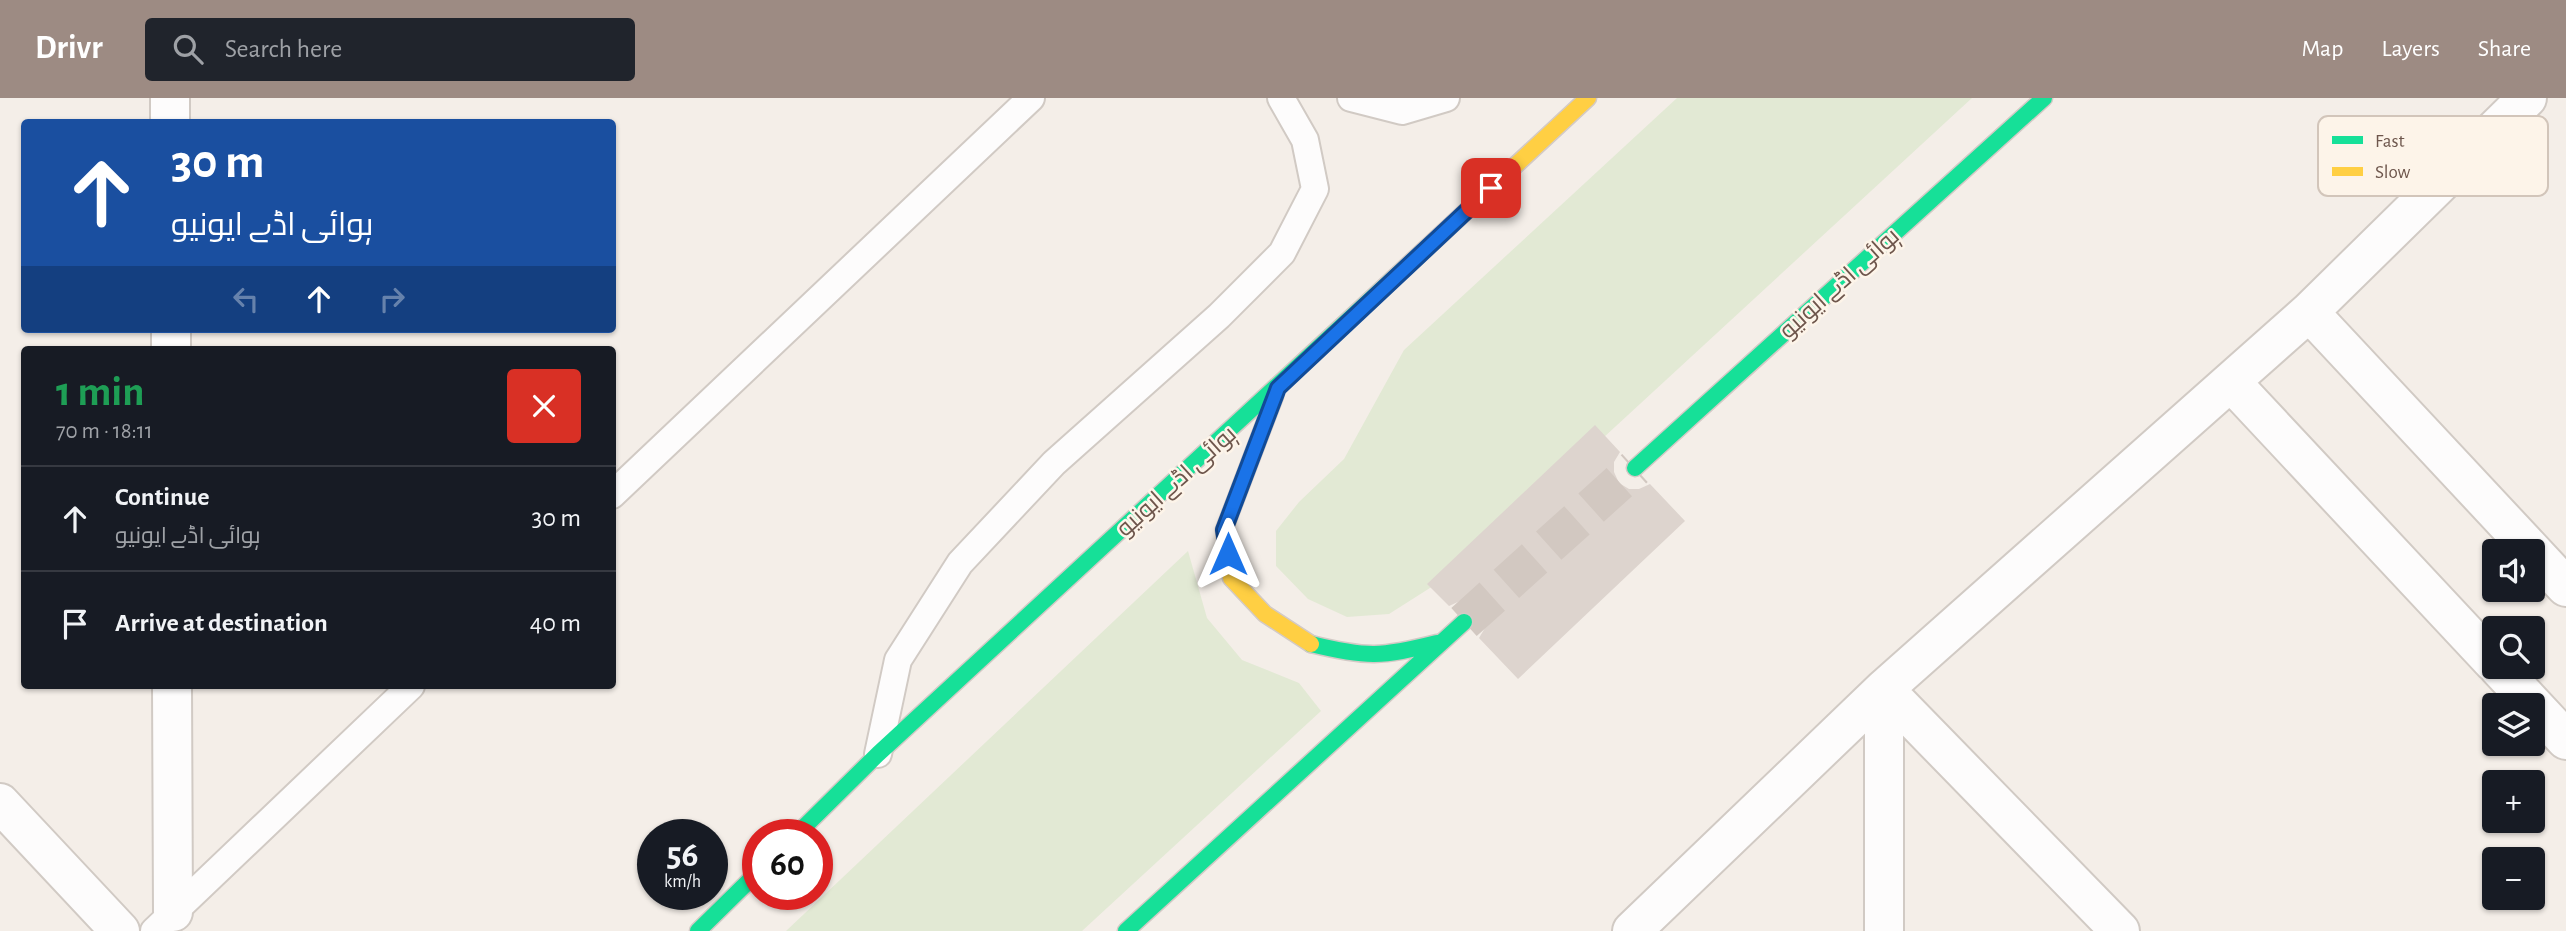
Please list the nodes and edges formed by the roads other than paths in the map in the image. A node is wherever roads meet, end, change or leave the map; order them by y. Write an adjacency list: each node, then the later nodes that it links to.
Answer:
1 (170, 98): 10 (street)
2 (1031, 98): 16 (lane)
3 (1281, 98): 26 (lane)
4 (1351, 98): 5 (lane)
5 (1446, 98)
6 (1588, 98): 14 (main road, ہوائی اڈے ایونیو)
7 (2044, 98): 15 (main road, ہوائی اڈے ایونیو)
8 (2527, 98): 9 (street)
9 (2509, 116)
10 (170, 119)
11 (2427, 196): 12 (street)
12 (2309, 312): 13 (street); 17 (street)
13 (2232, 383): 20 (street); 24 (street)
14 (1278, 388): 19 (main road); 26 (main road, ہوائی اڈے ایونیو)
15 (1635, 468)
16 (616, 491)
17 (2566, 587)
18 (1464, 622): 19 (main road)
19 (1443, 642): 33 (main road)
20 (2482, 650)
21 (2509, 679): 25 (street)
22 (172, 689): 30 (street)
23 (408, 689): 30 (lane)
24 (1884, 689): 34 (street); 35 (street); 36 (street)
25 (2566, 740)
26 (878, 754): 28 (main road, ہوائی اڈے ایونیو)
27 (0, 803): 31 (street)
28 (812, 819)
29 (742, 888): 32 (main road)
30 (163, 922)
31 (120, 931)
32 (698, 931)
33 (1126, 931)
34 (1633, 931)
35 (1884, 931)
36 (2120, 931)

